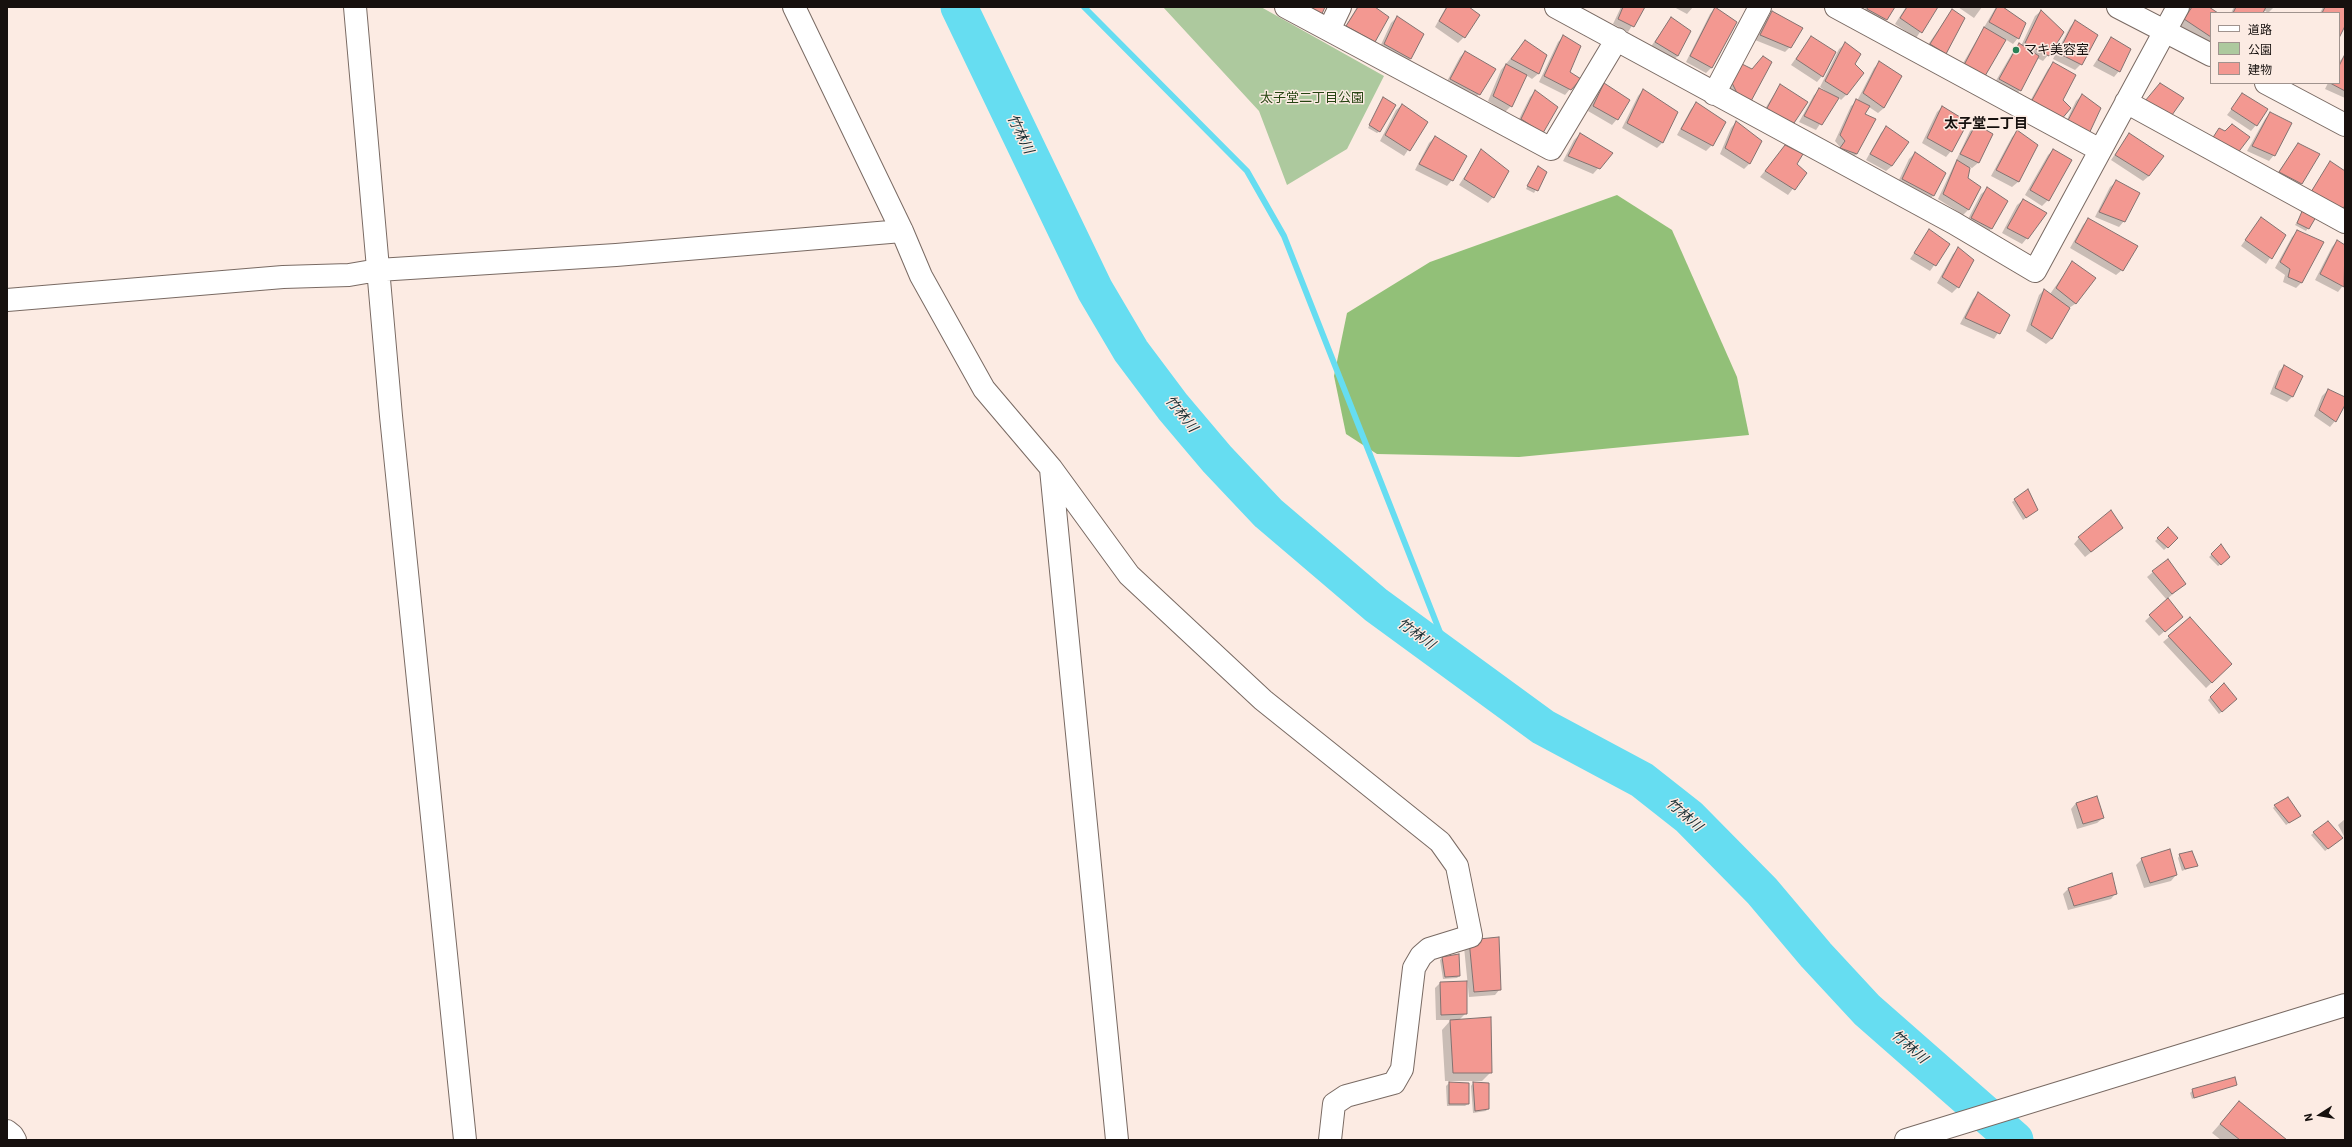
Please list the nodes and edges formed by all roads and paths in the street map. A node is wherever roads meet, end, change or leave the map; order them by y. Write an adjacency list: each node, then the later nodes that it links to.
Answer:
1 (355, 7): 21 (street)
2 (794, 7): 20 (street)
3 (1286, 7): 10 (street)
4 (1340, 7): 10 (street)
5 (1556, 7): 12 (street)
6 (1760, 7): 15 (street)
7 (1836, 7): 18 (street)
8 (2118, 7): 11 (street)
9 (2178, 7): 11 (street)
10 (1329, 30): 12 (street)
11 (2164, 32): 13 (street); 16 (street)
12 (1617, 39): 15 (street)
13 (2210, 55)
14 (2268, 84): 17 (street)
15 (1714, 94): 18 (street)
16 (2126, 102): 18 (street); 19 (street)
17 (2345, 125)
18 (2100, 150)
19 (2345, 222)
20 (902, 231): 21 (street); 23 (street)
21 (378, 270): 22 (street); 27 (street)
22 (7, 300)
23 (1051, 468): 28 (street); 29 (street)
24 (2345, 1004): 30 (street)
25 (7, 1131): 26 (street)
26 (15, 1140)
27 (465, 1140)
28 (1117, 1140)
29 (1330, 1140)
30 (1906, 1140)

